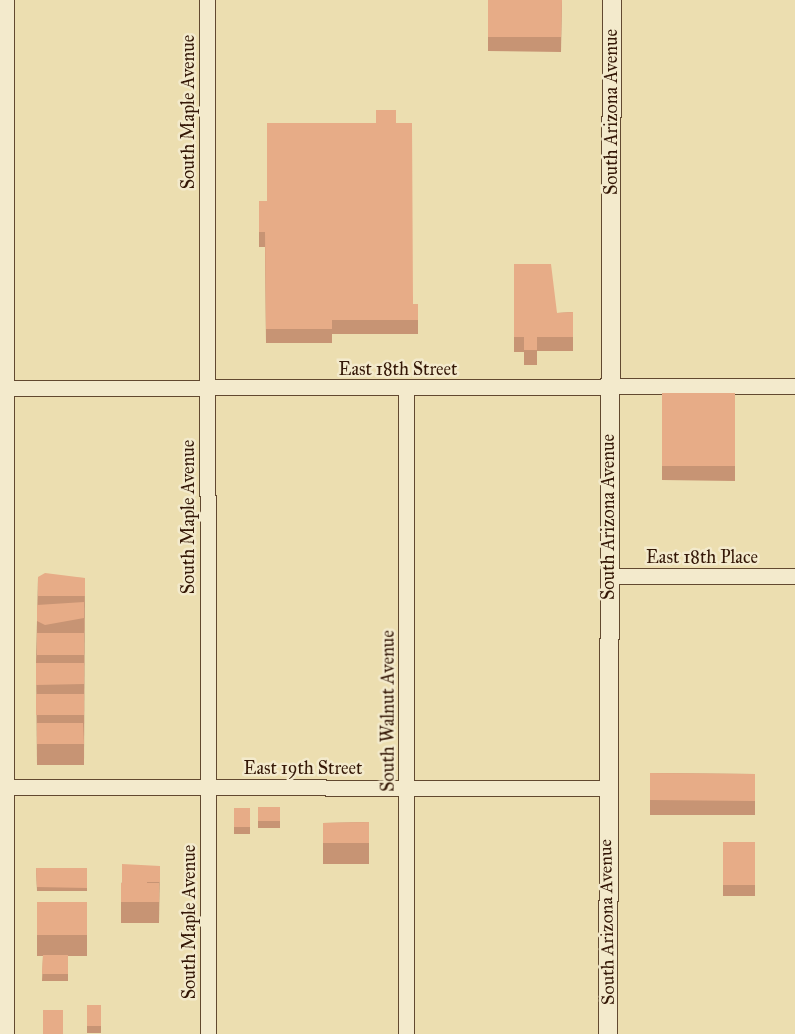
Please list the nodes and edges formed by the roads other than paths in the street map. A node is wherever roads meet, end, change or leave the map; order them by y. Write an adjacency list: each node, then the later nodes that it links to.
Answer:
1 (6, 0): 4 (street)
2 (207, 0): 7 (street, South Maple Avenue)
3 (612, 0): 9 (street, South Arizona Avenue)
4 (3, 189): 6 (street)
5 (795, 386): 9 (street, East 18th Street)
6 (3, 388): 7 (street, East 18th Street); 12 (street)
7 (207, 388): 8 (street, East 18th Street); 13 (street, South Maple Avenue)
8 (406, 388): 9 (street, East 18th Street); 14 (street, South Walnut Avenue)
9 (608, 388): 10 (street, South Arizona Avenue)
10 (609, 576): 11 (street, East 18th Place); 15 (street, South Arizona Avenue)
11 (795, 576)
12 (3, 787): 13 (street, East 19th Street); 16 (street)
13 (207, 787): 14 (street, East 19th Street); 17 (street, South Maple Avenue)
14 (407, 788): 15 (street, East 19th Street); 18 (street, South Walnut Avenue)
15 (606, 788): 19 (street, South Arizona Avenue)
16 (6, 1034)
17 (208, 1034)
18 (406, 1034)
19 (608, 1034)

